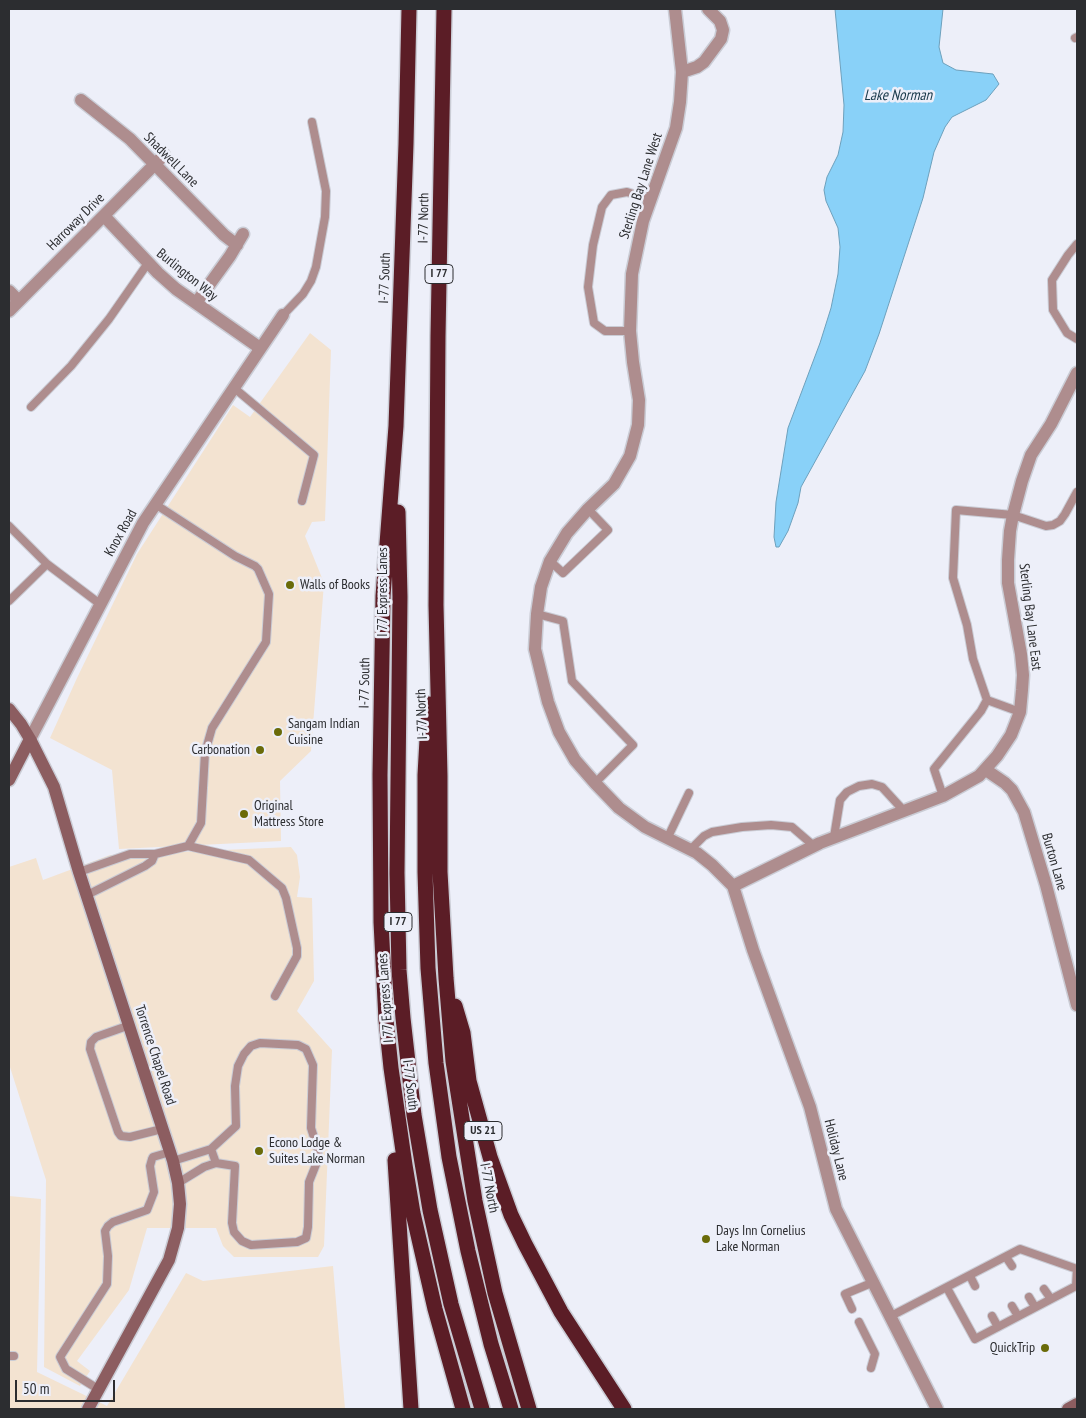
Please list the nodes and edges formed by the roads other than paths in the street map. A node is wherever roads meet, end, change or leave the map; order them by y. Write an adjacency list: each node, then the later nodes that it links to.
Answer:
1 (409, 9): 24 (highway, I-77 South / I 77)
2 (444, 9): 35 (highway, I-77 North / I 77)
3 (675, 9): 5 (street, Sterling Bay Lane West)
4 (708, 9): 5 (street)
5 (682, 72): 9 (street, Sterling Bay Lane West)
6 (81, 100): 8 (street, Shadwell Lane)
7 (312, 122): 17 (lane)
8 (160, 160): 10 (street, Harroway Drive); 15 (street, Shadwell Lane)
9 (651, 200): 18 (street, Sterling Bay Lane West); 18 (lane)
10 (104, 216): 12 (street, Burlington Way); 14 (street, Harroway Drive)
11 (1077, 244): 19 (lane)
12 (148, 264): 15 (street, Burlington Way); 23 (lane)
13 (9, 290): 14 (street)
14 (19, 301): 16 (street, Harroway Drive)
15 (196, 303): 20 (street, Burlington Way)
16 (9, 311)
17 (283, 315): 20 (street, Knox Road)
18 (630, 332): 28 (street, Sterling Bay Lane West)
19 (1077, 339)
20 (260, 348): 22 (street, Knox Road)
21 (1077, 373): 29 (street, Sterling Bay Lane East)
22 (233, 387): 26 (lane); 27 (street, Knox Road)
23 (31, 407)
24 (396, 426): 60 (highway, I-77 South / I 77); 94 (highway, I 77 Express Lanes / I 77)
25 (1077, 492): 29 (lane)
26 (302, 501)
27 (155, 504): 34 (street, Knox Road); 49 (lane)
28 (588, 509): 31 (street, Sterling Bay Lane West); 31 (lane)
29 (1013, 515): 37 (lane); 39 (street, Sterling Bay Lane East)
30 (9, 526): 32 (lane)
31 (550, 561): 36 (street, Sterling Bay Lane West)
32 (47, 564): 33 (lane); 34 (lane)
33 (9, 601)
34 (100, 604): 40 (street, Knox Road)
35 (436, 605): 56 (highway, I-77 North / I 77); 95 (highway, I 77)
36 (537, 614): 43 (street, Sterling Bay Lane West); 43 (lane)
37 (987, 700): 39 (lane); 45 (lane)
38 (9, 709): 40 (street, Torrence Chapel Road)
39 (1020, 712): 41 (street, Sterling Bay Lane East)
40 (30, 739): 42 (street, Knox Road); 53 (street, Torrence Chapel Road)
41 (986, 770): 45 (street, Sterling Bay Lane East); 58 (street, Burton Lane)
42 (9, 780)
43 (595, 783): 48 (street, Sterling Bay Lane West)
44 (689, 793): 48 (lane)
45 (943, 796): 46 (street, Sterling Bay Lane East)
46 (904, 811): 47 (street, Sterling Bay Lane East); 47 (lane)
47 (834, 837): 50 (street, Sterling Bay Lane East)
48 (668, 839): 51 (street, Sterling Bay Lane West)
49 (188, 846): 52 (lane); 57 (lane)
50 (814, 846): 51 (lane); 54 (street, Sterling Bay Lane East)
51 (690, 850): 54 (street, Sterling Bay Lane West)
52 (155, 854): 53 (lane); 55 (lane)
53 (79, 872): 55 (street, Torrence Chapel Road)
54 (733, 886): 74 (street, Holiday Lane)
55 (87, 895): 59 (street, Torrence Chapel Road)
56 (446, 978): 96 (highway, I-77 North / I 77); 97 (highway, US 21)
57 (275, 996)
58 (1077, 1005)
59 (130, 1025): 61 (street, Torrence Chapel Road); 61 (lane)
60 (391, 1068): 92 (highway); 93 (highway, I-77 South / I 77)
61 (162, 1129): 63 (street, Torrence Chapel Road)
62 (211, 1149): 63 (lane); 64 (lane); 64 (lane)
63 (171, 1157): 65 (street, Torrence Chapel Road); 89 (lane)
64 (216, 1163): 65 (lane)
65 (178, 1183): 89 (street, Torrence Chapel Road)
66 (1020, 1249): 67 (lane); 68 (lane); 71 (lane)
67 (1006, 1257): 69 (lane); 70 (lane)
68 (1026, 1259)
69 (990, 1266): 72 (lane); 73 (lane)
70 (1012, 1266)
71 (1077, 1269): 79 (lane)
72 (995, 1275)
73 (970, 1276): 75 (lane); 76 (lane)
74 (874, 1282): 82 (lane); 83 (street, Holiday Lane)
75 (975, 1286)
76 (947, 1288): 83 (lane); 87 (lane)
77 (1044, 1289): 79 (lane)
78 (1029, 1297): 81 (lane)
79 (1051, 1299): 81 (lane)
80 (1012, 1306): 85 (lane)
81 (1035, 1307): 85 (lane)
82 (852, 1308)
83 (891, 1316): 98 (street, Holiday Lane)
84 (992, 1316): 87 (lane)
85 (1018, 1316): 87 (lane)
86 (859, 1322): 88 (lane)
87 (998, 1327)
88 (871, 1368)
89 (98, 1389): 91 (street, Torrence Chapel Road)
90 (1077, 1404): 99 (street)
91 (88, 1409)
92 (411, 1409)
93 (464, 1409)
94 (482, 1409)
95 (511, 1409)
96 (529, 1409)
97 (624, 1409)
98 (937, 1409)
99 (1068, 1409)

